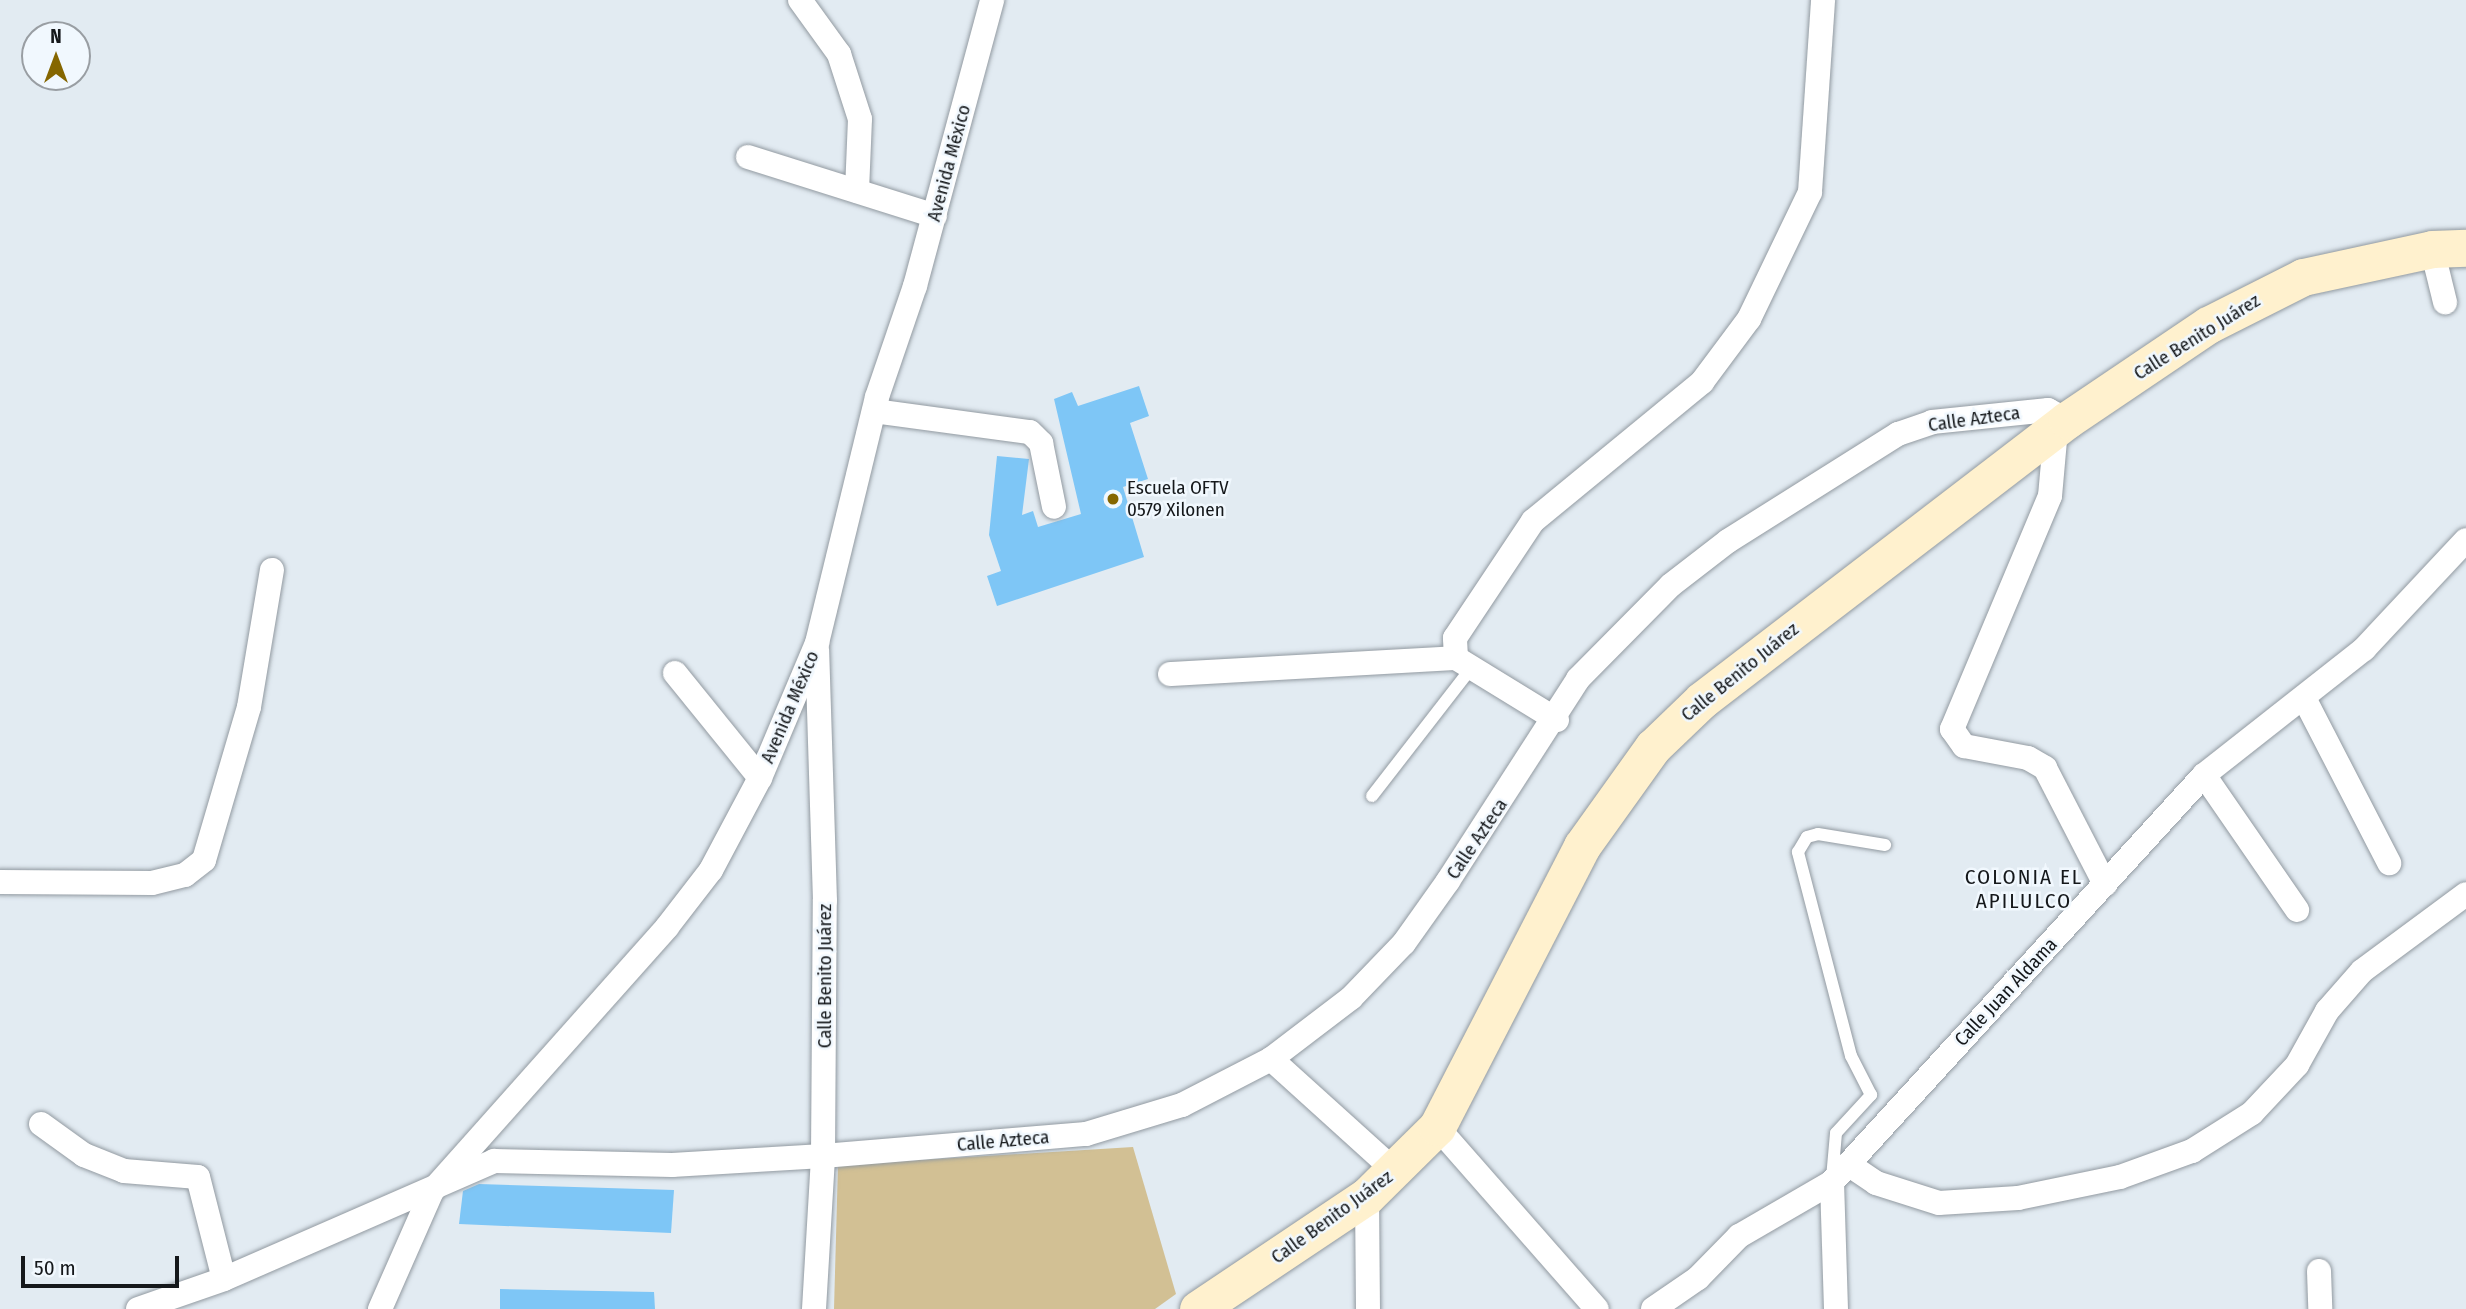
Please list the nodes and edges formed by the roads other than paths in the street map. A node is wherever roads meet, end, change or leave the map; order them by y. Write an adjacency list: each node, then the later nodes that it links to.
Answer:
1 (800, 0): 5 (street)
2 (992, 0): 6 (street, Avenida México)
3 (1823, 0): 15 (street)
4 (748, 158): 5 (street)
5 (857, 191): 6 (street)
6 (935, 216): 9 (street, Avenida México)
7 (2449, 248): 8 (street); 10 (main road, Calle Benito Juárez)
8 (2445, 302)
9 (874, 411): 11 (street); 14 (street, Avenida México)
10 (2061, 425): 19 (street, Calle Azteca); 26 (street); 31 (main road, Calle Benito Juárez)
11 (1054, 507)
12 (2466, 540): 18 (street, Calle Juan Aldama)
13 (272, 570): 25 (street)
14 (817, 643): 21 (street, Avenida México); 32 (street, Calle Benito Juárez)
15 (1464, 663): 17 (street); 19 (street); 22 (lane)
16 (676, 673): 21 (street)
17 (1170, 674)
18 (2304, 698): 20 (street, Calle Juan Aldama); 24 (street)
19 (1558, 720): 29 (street, Calle Azteca)
20 (2204, 775): 26 (street, Calle Juan Aldama); 28 (street)
21 (760, 778): 35 (street, Avenida México)
22 (1372, 796)
23 (1885, 845): 34 (lane)
24 (2389, 863)
25 (0, 882)
26 (2105, 884): 34 (street, Calle Juan Aldama)
27 (2466, 894): 34 (street)
28 (2297, 910)
29 (1271, 1059): 32 (street, Calle Azteca); 33 (street)
30 (41, 1124): 38 (street)
31 (1437, 1127): 33 (main road, Calle Benito Juárez); 45 (street)
32 (823, 1156): 35 (street, Calle Azteca); 42 (street, Calle Benito Juárez)
33 (1395, 1171): 36 (main road, Calle Benito Juárez)
34 (1840, 1173): 39 (street, Calle Juan Aldama); 47 (street)
35 (432, 1191): 38 (street, Calle Azteca); 41 (street, Avenida México)
36 (1367, 1196): 43 (main road, Calle Benito Juárez); 44 (street)
37 (2319, 1271): 48 (street)
38 (224, 1279): 40 (street, Calle Azteca)
39 (1682, 1300): 46 (street, Calle Juan Aldama)
40 (138, 1309)
41 (380, 1309)
42 (814, 1309)
43 (1198, 1309)
44 (1368, 1309)
45 (1597, 1309)
46 (1653, 1309)
47 (1836, 1309)
48 (2320, 1309)

